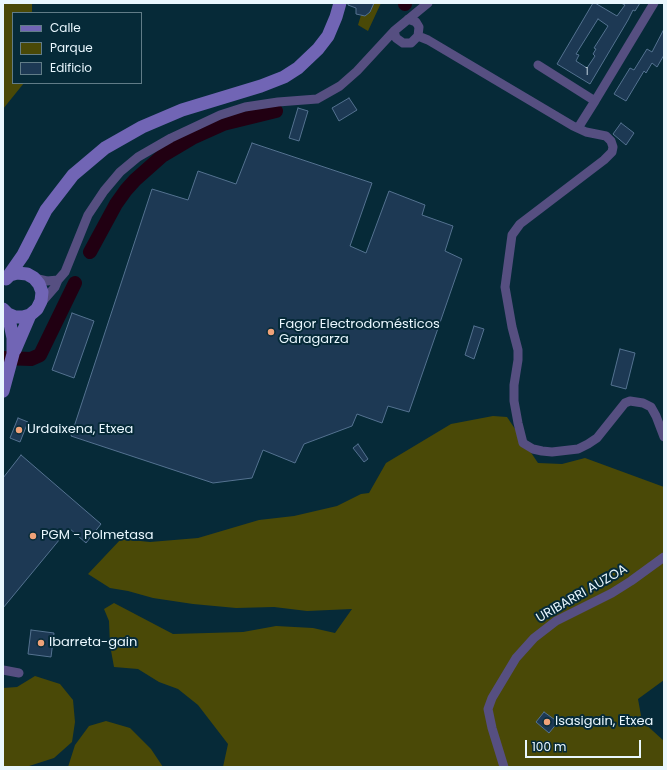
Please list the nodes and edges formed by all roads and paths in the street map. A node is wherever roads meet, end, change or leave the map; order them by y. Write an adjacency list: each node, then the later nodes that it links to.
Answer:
1 (340, 3): 10 (main road)
2 (428, 3): 4 (street)
3 (654, 3): 8 (street)
4 (408, 19): 5 (street); 6 (street)
5 (394, 31): 6 (street); 13 (street)
6 (418, 36): 9 (street)
7 (538, 65): 8 (street)
8 (595, 101): 9 (street)
9 (578, 128): 19 (street)
10 (28, 246): 11 (main road); 12 (main road)
11 (30, 276): 12 (main road); 13 (street); 14 (main road)
12 (5, 279)
13 (58, 280): 14 (street)
14 (40, 304): 16 (main road)
15 (6, 311): 16 (main road); 17 (main road)
16 (30, 315): 17 (main road)
17 (13, 354): 18 (main road)
18 (3, 391)
19 (664, 437)
20 (664, 557): 23 (street, URIBARRI AUZOA)
21 (3, 670): 22 (street)
22 (19, 672)
23 (504, 767)

